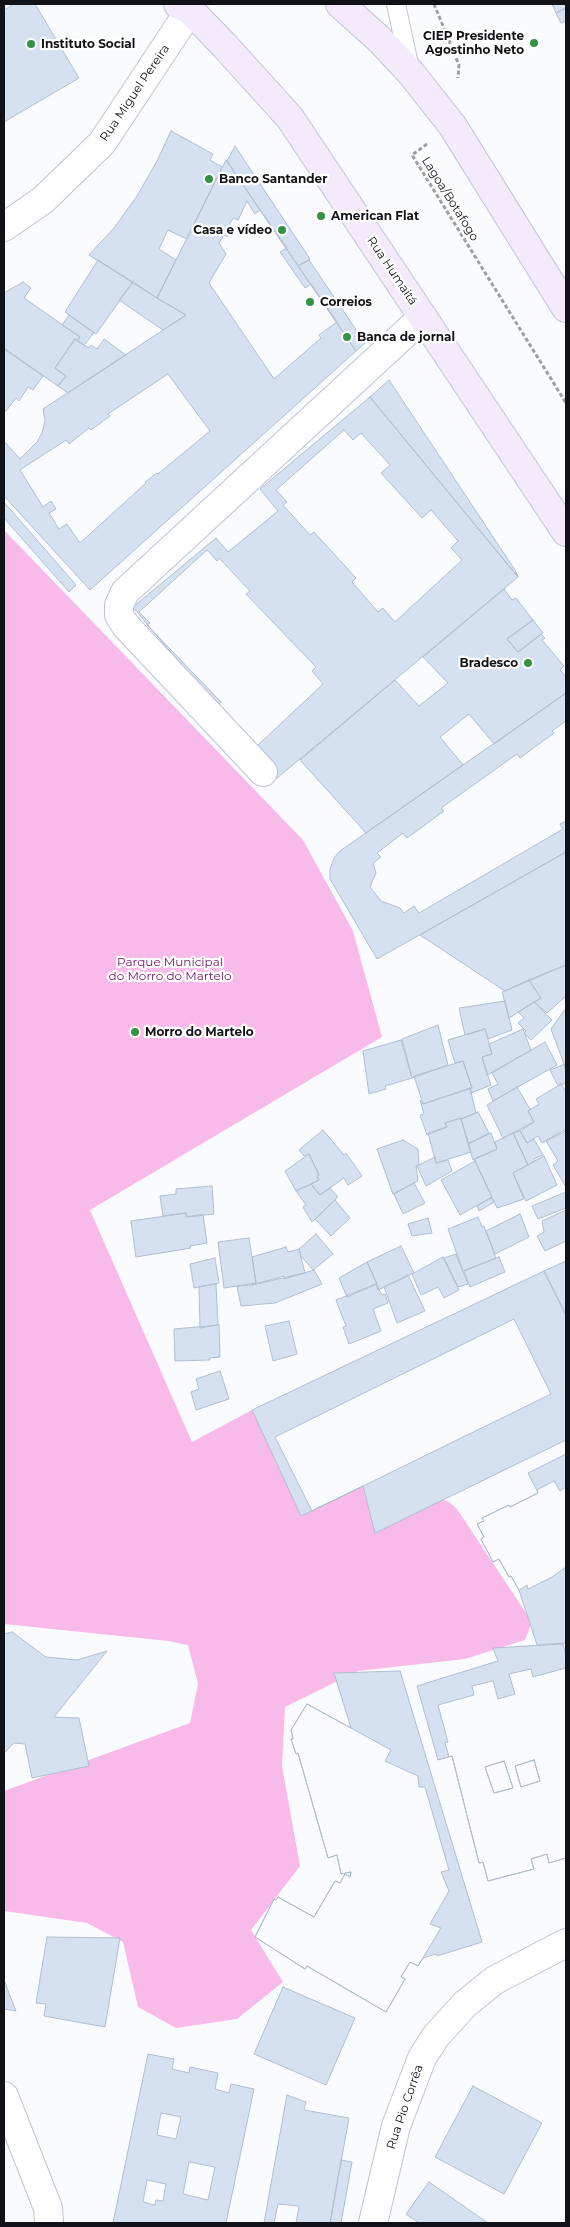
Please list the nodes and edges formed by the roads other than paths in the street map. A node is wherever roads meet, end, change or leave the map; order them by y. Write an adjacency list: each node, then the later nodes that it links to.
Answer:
1 (340, 4): 4 (main road)
2 (396, 4): 4 (lane)
3 (185, 6): 5 (street, Rua Miguel Pereira); 7 (main road, Rua Humaitá)
4 (410, 72): 6 (main road)
5 (4, 228)
6 (566, 308)
7 (423, 317): 8 (main road, Rua Humaitá); 9 (street)
8 (566, 532)
9 (263, 772)
10 (566, 1943): 13 (street, Rua Pio Corrêa)
11 (4, 2096): 12 (street)
12 (49, 2223)
13 (373, 2223)

